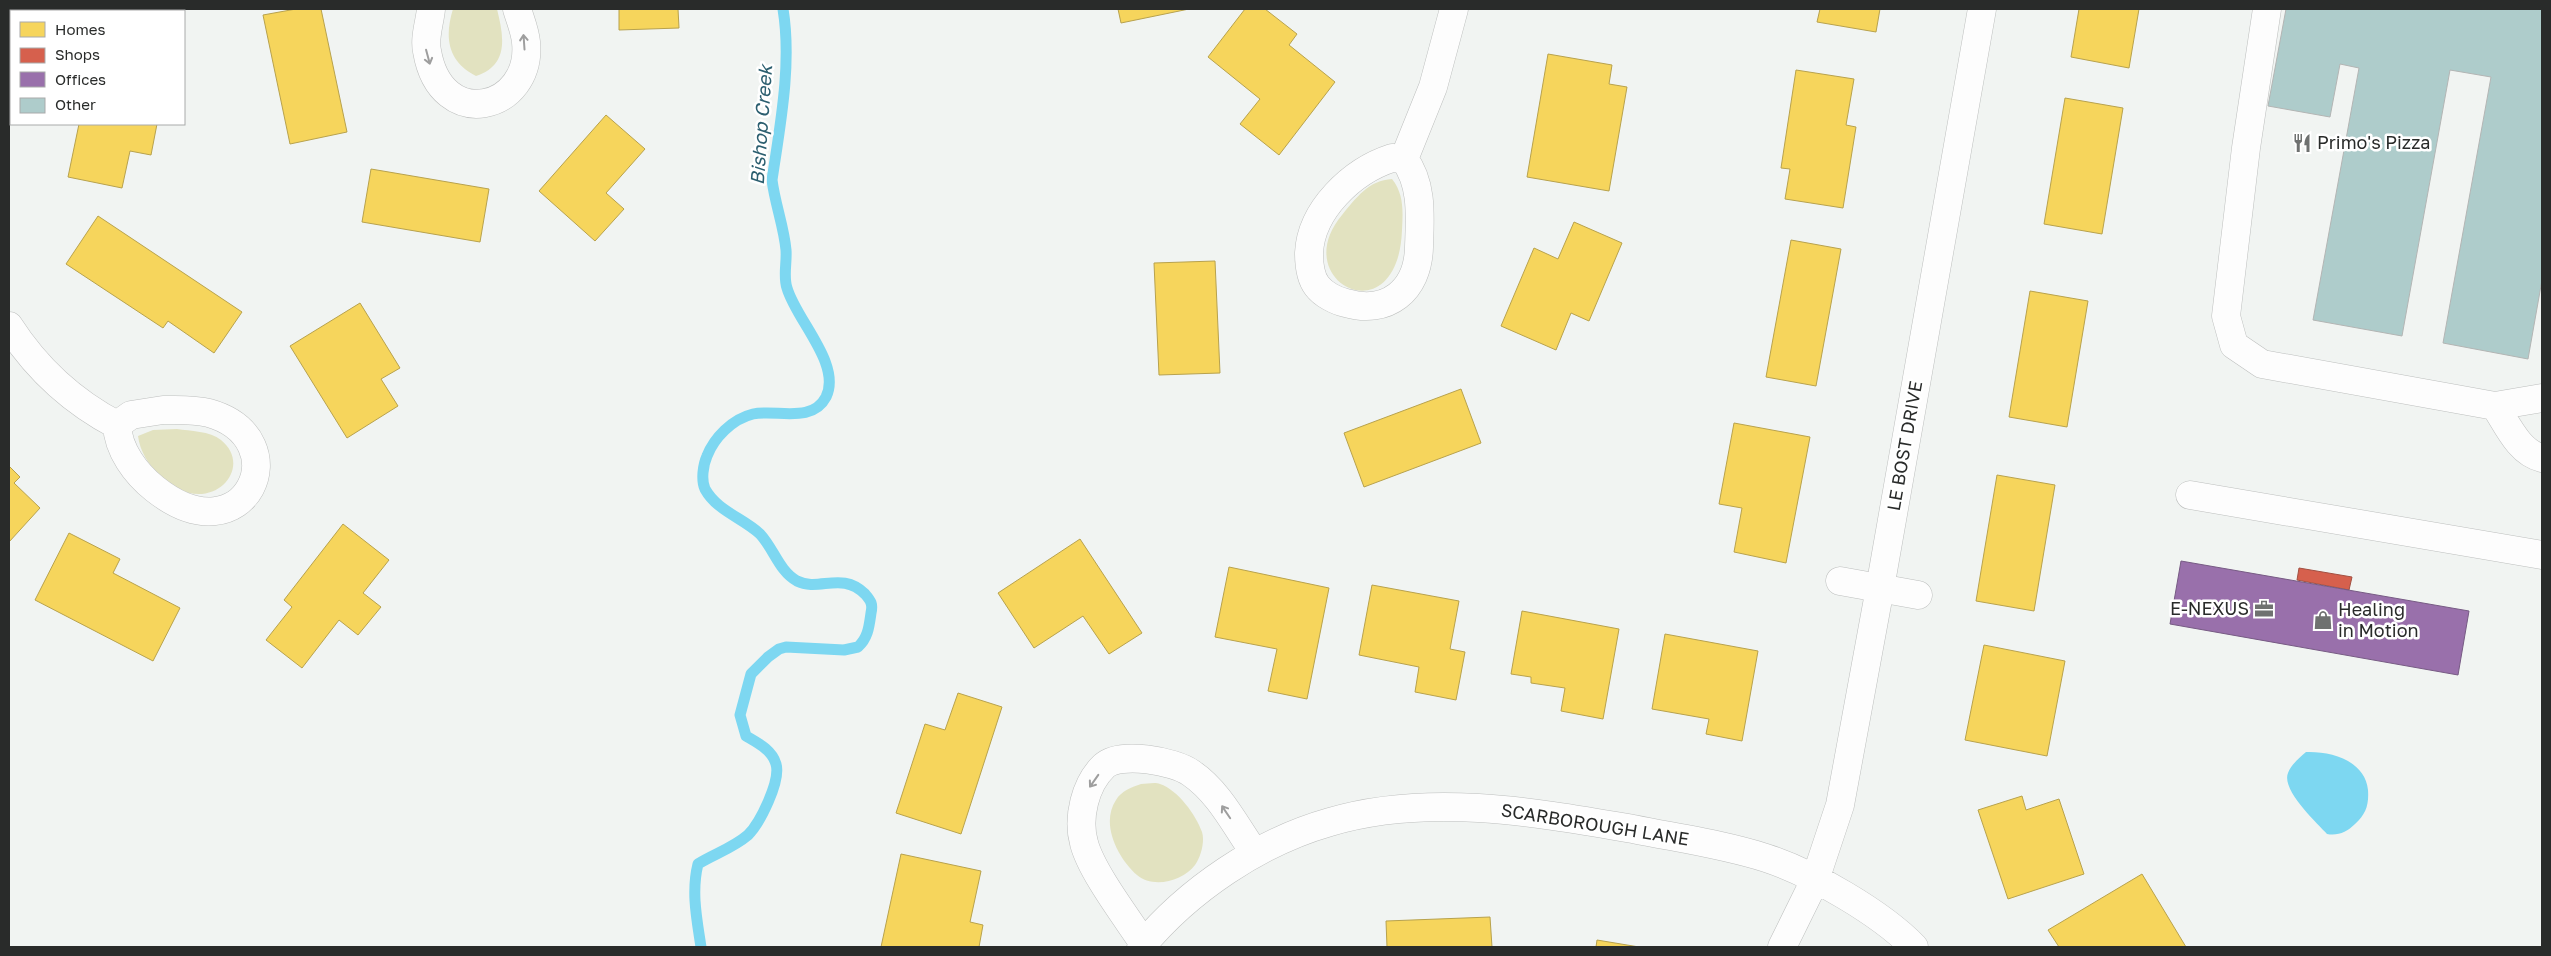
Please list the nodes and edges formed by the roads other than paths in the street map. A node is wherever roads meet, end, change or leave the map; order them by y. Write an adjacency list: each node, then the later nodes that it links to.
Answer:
1 (431, 9): 2 (street, one-way to 2)
2 (517, 9)
3 (1454, 9): 6 (street)
4 (1982, 9): 15 (street, LE BOST DRIVE)
5 (2267, 9): 9 (street)
6 (1404, 159): 6 (street)
7 (9, 326): 10 (street)
8 (2542, 398): 9 (street)
9 (2495, 406): 11 (street)
10 (117, 425): 10 (street)
11 (2542, 458)
12 (2190, 495): 13 (street)
13 (2542, 555)
14 (1840, 581): 15 (street)
15 (1880, 588): 16 (street); 18 (street, LE BOST DRIVE)
16 (1918, 595)
17 (1254, 852): 18 (street, SCARBOROUGH LANE); 19 (street, SCARBOROUGH LANE); 19 (street, one-way to 19)
18 (1814, 880): 20 (street, LE BOST DRIVE); 21 (street, SCARBOROUGH LANE)
19 (1142, 946)
20 (1782, 947)
21 (1914, 947)

